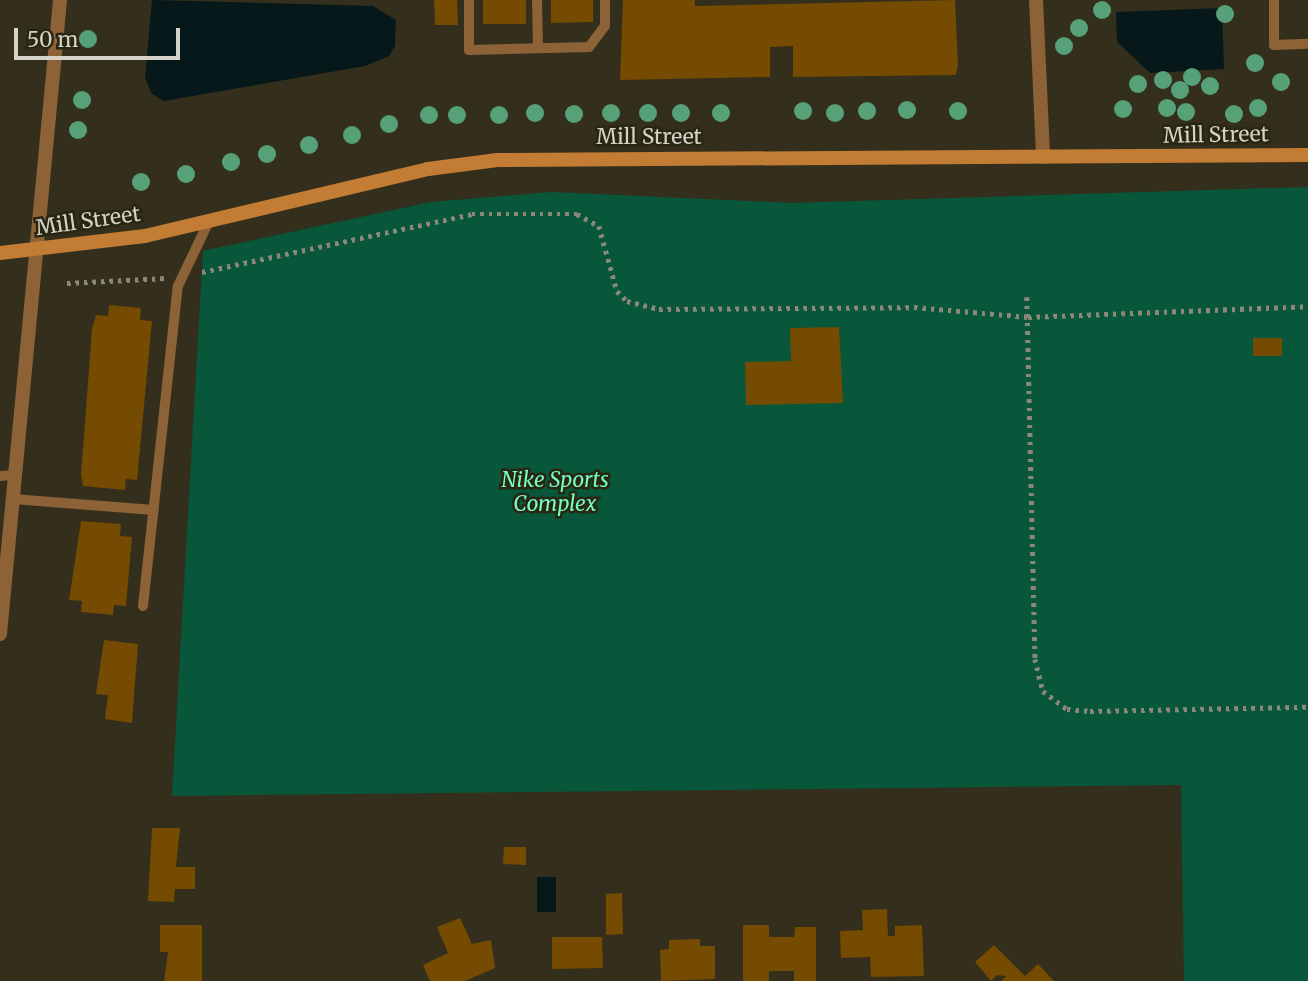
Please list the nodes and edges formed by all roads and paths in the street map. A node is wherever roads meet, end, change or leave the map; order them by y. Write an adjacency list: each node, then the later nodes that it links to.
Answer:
1 (60, 0): 12 (street)
2 (469, 0): 8 (lane)
3 (537, 0): 8 (lane)
4 (605, 0): 8 (lane)
5 (1274, 0): 7 (lane)
6 (1033, 1): 10 (street)
7 (1308, 44)
8 (538, 48)
9 (1308, 155): 10 (main road, Mill Street)
10 (1043, 157): 11 (main road, Mill Street)
11 (209, 220): 12 (main road, Mill Street); 23 (lane)
12 (37, 250): 13 (main road, Mill Street); 20 (street)
13 (0, 253)
14 (193, 274): 19 (path)
15 (171, 278): 16 (path)
16 (67, 283)
17 (1027, 297): 19 (path)
18 (1308, 306): 19 (path)
19 (1028, 317): 27 (path)
20 (16, 475): 21 (lane); 22 (street)
21 (0, 476)
22 (13, 499): 23 (lane); 24 (street)
23 (154, 510): 25 (lane)
24 (4, 556): 26 (street)
25 (143, 606)
26 (0, 634)
27 (1308, 707)

